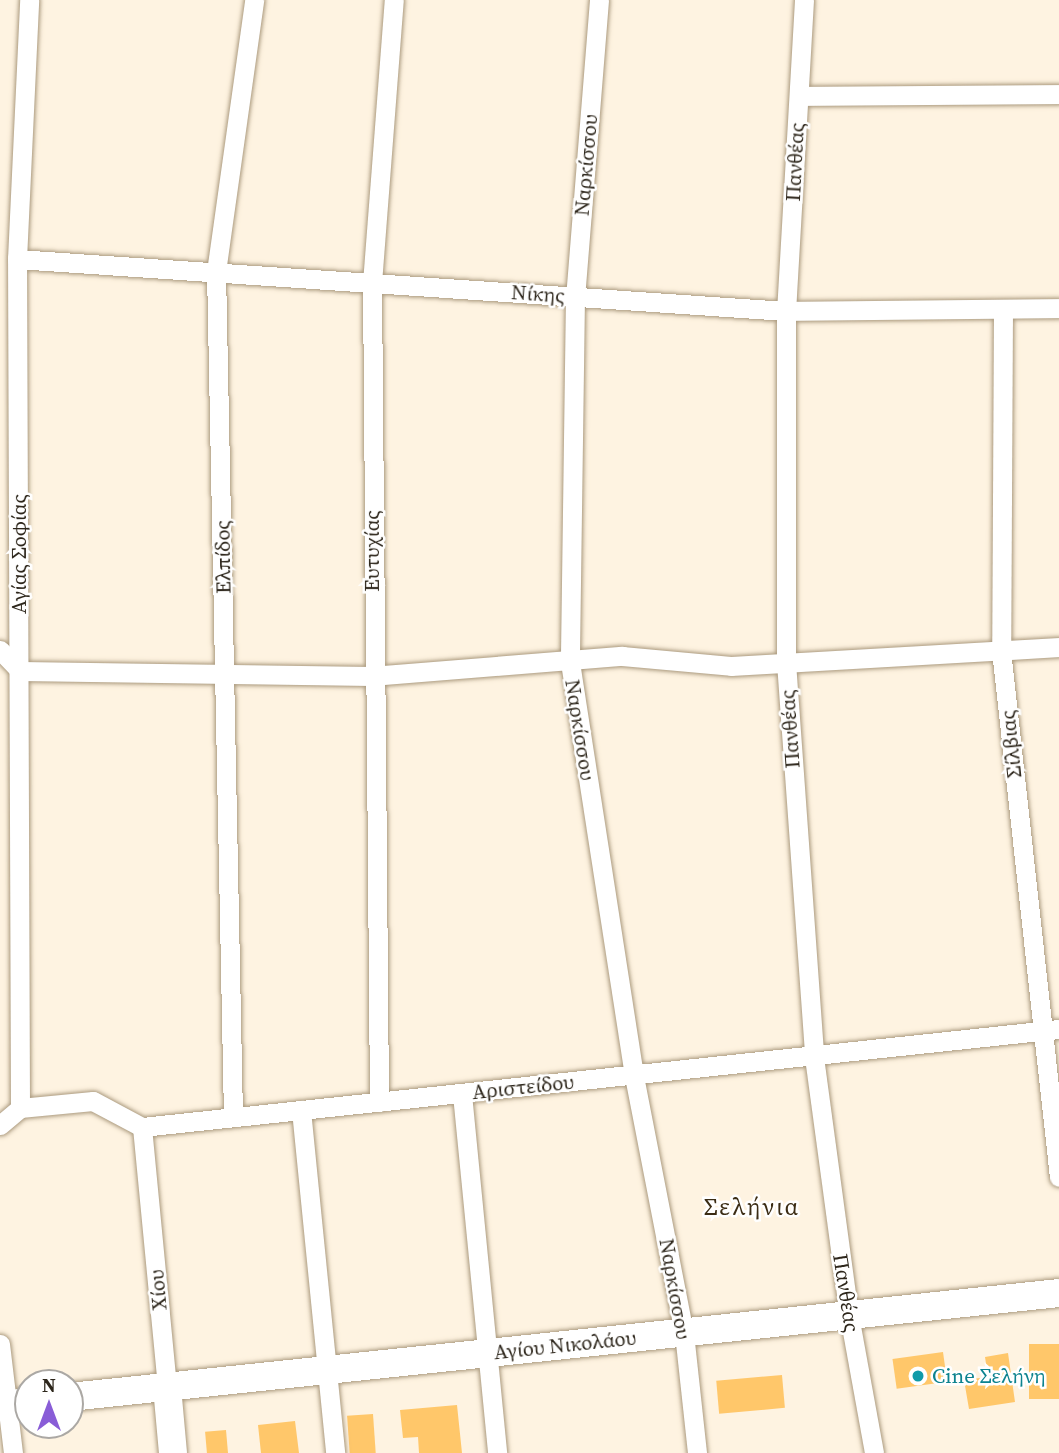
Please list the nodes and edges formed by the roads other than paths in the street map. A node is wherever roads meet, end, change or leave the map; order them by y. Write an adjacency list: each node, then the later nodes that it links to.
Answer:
1 (29, 0): 8 (street, Αγίας Σοφίας)
2 (254, 0): 9 (street, Ελπίδος)
3 (394, 0): 10 (street, Ευτυχίας)
4 (599, 0): 11 (street, Ναρκίσσου)
5 (804, 0): 7 (street, Πανθέας)
6 (1059, 94): 7 (street)
7 (799, 96): 14 (street, Πανθέας)
8 (17, 259): 9 (street, Νίκης); 20 (street, Αγίας Σοφίας)
9 (216, 272): 10 (street, Νίκης); 21 (street, Ελπίδος)
10 (372, 283): 11 (street, Νίκης); 22 (street, Ευτυχίας)
11 (575, 296): 14 (street, Νίκης); 18 (street, Ναρκίσσου)
12 (1059, 308): 13 (street, Νίκης)
13 (1003, 309): 14 (street, Νίκης); 17 (street, Σίλβιας)
14 (786, 311): 19 (street, Πανθέας)
15 (1059, 647): 17 (street)
16 (0, 649): 20 (street)
17 (1001, 650): 19 (street); 23 (street, Σίλβιας)
18 (570, 662): 19 (street); 22 (street); 25 (street, Ναρκίσσου)
19 (786, 662): 24 (street, Πανθέας)
20 (20, 671): 21 (street); 28 (street, Αγίας Σοφίας)
21 (225, 673): 22 (street); 30 (street, Ελπίδος)
22 (371, 676): 27 (street, Ευτυχίας)
23 (1051, 1029): 24 (street, Αριστείδου); 33 (street, Σίλβιας)
24 (814, 1057): 25 (street, Αριστείδου); 35 (street, Πανθέας)
25 (634, 1076): 26 (street, Αριστείδου); 36 (street, Ναρκίσσου)
26 (462, 1094): 27 (street, Αριστείδου); 38 (street)
27 (379, 1102): 29 (street, Αριστείδου)
28 (20, 1108): 31 (street); 32 (street)
29 (301, 1110): 30 (street, Αριστείδου); 39 (street)
30 (233, 1117): 32 (street, Αριστείδου)
31 (0, 1125)
32 (142, 1127): 40 (street, Χίου)
33 (1059, 1177)
34 (1059, 1293): 35 (street, Αγίου Νικολάου)
35 (849, 1315): 36 (street, Αγίου Νικολάου); 48 (street, Πανθέας)
36 (684, 1333): 38 (street, Αγίου Νικολάου); 47 (street, Ναρκίσσου)
37 (0, 1344): 42 (street)
38 (487, 1353): 39 (street, Αγίου Νικολάου); 46 (street)
39 (327, 1370): 40 (street, Αγίου Νικολάου); 45 (street)
40 (167, 1387): 41 (street, Αγίου Νικολάου); 44 (street, Χίου)
41 (84, 1396)
42 (12, 1403): 43 (street)
43 (13, 1453)
44 (173, 1453)
45 (335, 1453)
46 (497, 1453)
47 (696, 1453)
48 (874, 1453)

